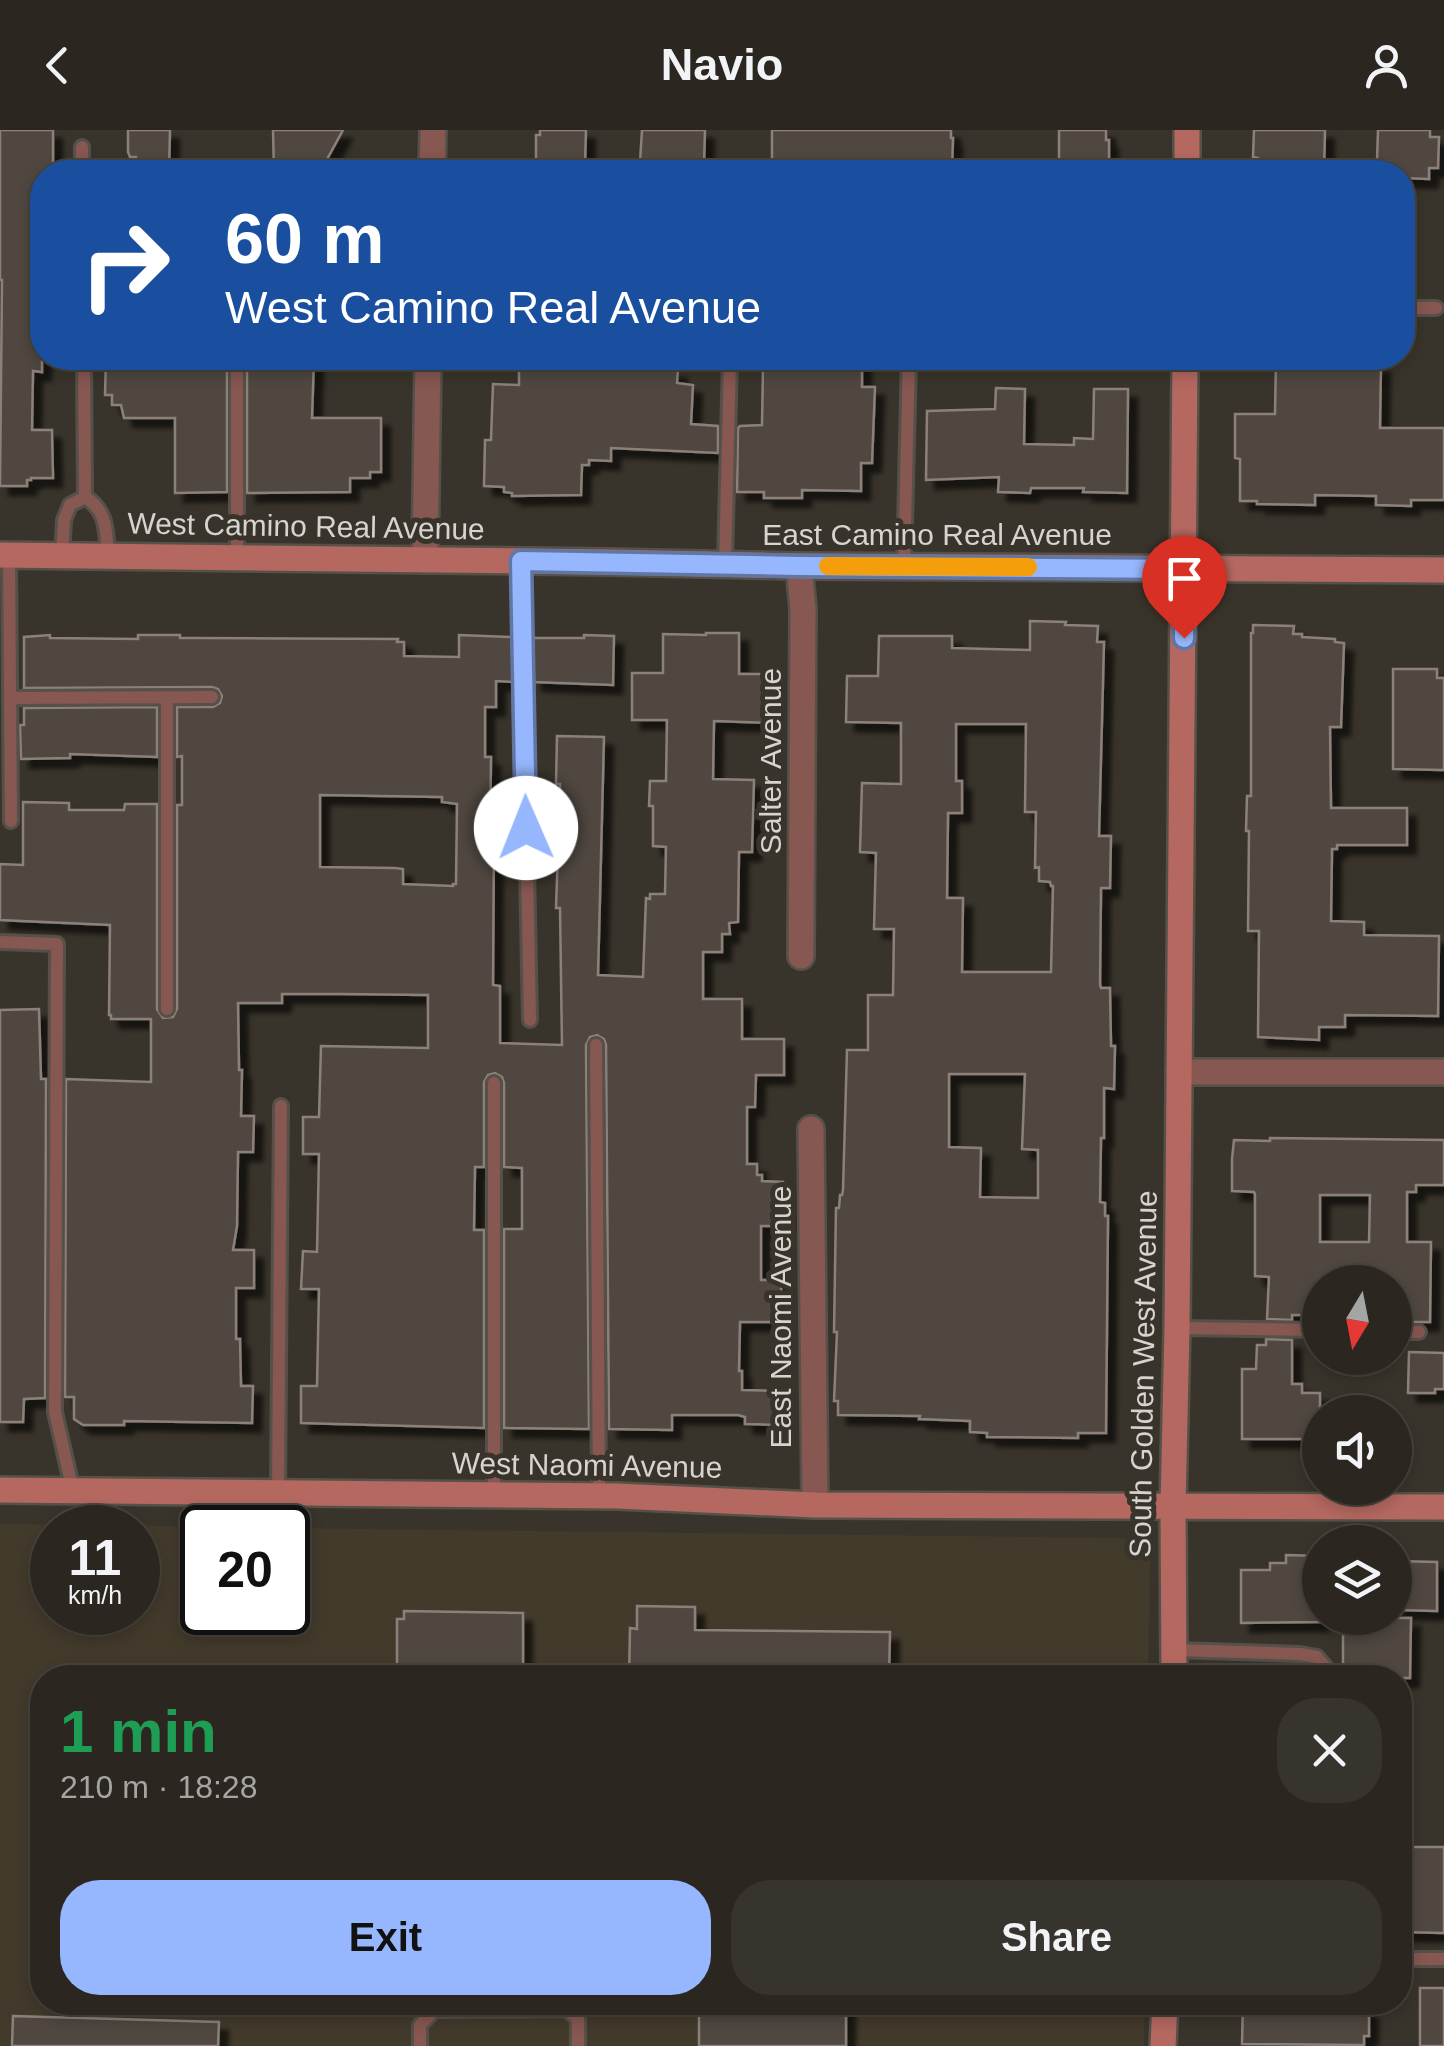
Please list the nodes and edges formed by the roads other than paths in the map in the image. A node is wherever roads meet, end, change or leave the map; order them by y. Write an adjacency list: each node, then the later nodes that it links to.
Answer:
1 (433, 130): 5 (street)
2 (1187, 130): 6 (street)
3 (82, 147): 4 (lane)
4 (82, 160)
5 (432, 160)
6 (1187, 160)
7 (1415, 308): 8 (lane)
8 (1436, 308)
9 (84, 370): 15 (lane)
10 (237, 370): 19 (lane)
11 (428, 370): 20 (street)
12 (730, 370): 23 (lane)
13 (909, 370): 25 (lane)
14 (1185, 370): 26 (street, South Golden West Avenue)
15 (85, 497): 17 (lane); 18 (lane)
16 (4, 555): 17 (street, West Camino Real Avenue); 29 (lane)
17 (62, 556): 18 (street, West Camino Real Avenue)
18 (108, 556): 19 (street, West Camino Real Avenue)
19 (237, 558): 20 (street, West Camino Real Avenue)
20 (424, 560): 21 (street, West Camino Real Avenue)
21 (521, 561): 22 (street, West Camino Real Avenue); 35 (lane)
22 (610, 562): 23 (street, East Camino Real Avenue)
23 (725, 566): 24 (street, East Camino Real Avenue)
24 (799, 566): 25 (street, East Camino Real Avenue); 33 (street, Salter Avenue)
25 (904, 566): 26 (street, East Camino Real Avenue)
26 (1185, 569): 27 (street, East Camino Real Avenue); 37 (street, South Golden West Avenue)
27 (1444, 570)
28 (212, 697): 30 (lane)
29 (10, 698): 30 (lane); 31 (lane)
30 (167, 698): 34 (lane)
31 (10, 821)
32 (0, 942): 47 (lane)
33 (801, 956)
34 (168, 1010)
35 (530, 1020)
36 (596, 1045): 50 (lane)
37 (1179, 1072): 38 (street); 42 (street, South Golden West Avenue)
38 (1444, 1072)
39 (494, 1083): 49 (lane)
40 (281, 1106): 48 (lane)
41 (811, 1129): 51 (street, East Naomi Avenue)
42 (1177, 1328): 43 (lane); 52 (street, South Golden West Avenue)
43 (1302, 1330)
44 (1412, 1332): 45 (lane)
45 (1418, 1332)
46 (0, 1490): 47 (street, West Naomi Avenue)
47 (73, 1491): 48 (street, West Naomi Avenue)
48 (278, 1493): 49 (street, West Naomi Avenue)
49 (494, 1495): 50 (street, West Naomi Avenue)
50 (599, 1496): 51 (street, West Naomi Avenue)
51 (815, 1505): 52 (street, West Naomi Avenue)
52 (1173, 1506): 53 (street); 54 (street, South Golden West Avenue)
53 (1444, 1507)
54 (1174, 1650): 55 (street, South Golden West Avenue); 56 (lane)
55 (1174, 1665)
56 (1324, 1665)
57 (1412, 1959): 58 (lane)
58 (1444, 1959)
59 (429, 2015): 62 (lane)
60 (574, 2015): 63 (lane)
61 (1164, 2015): 64 (street)
62 (420, 2046)
63 (578, 2046)
64 (1163, 2046)

